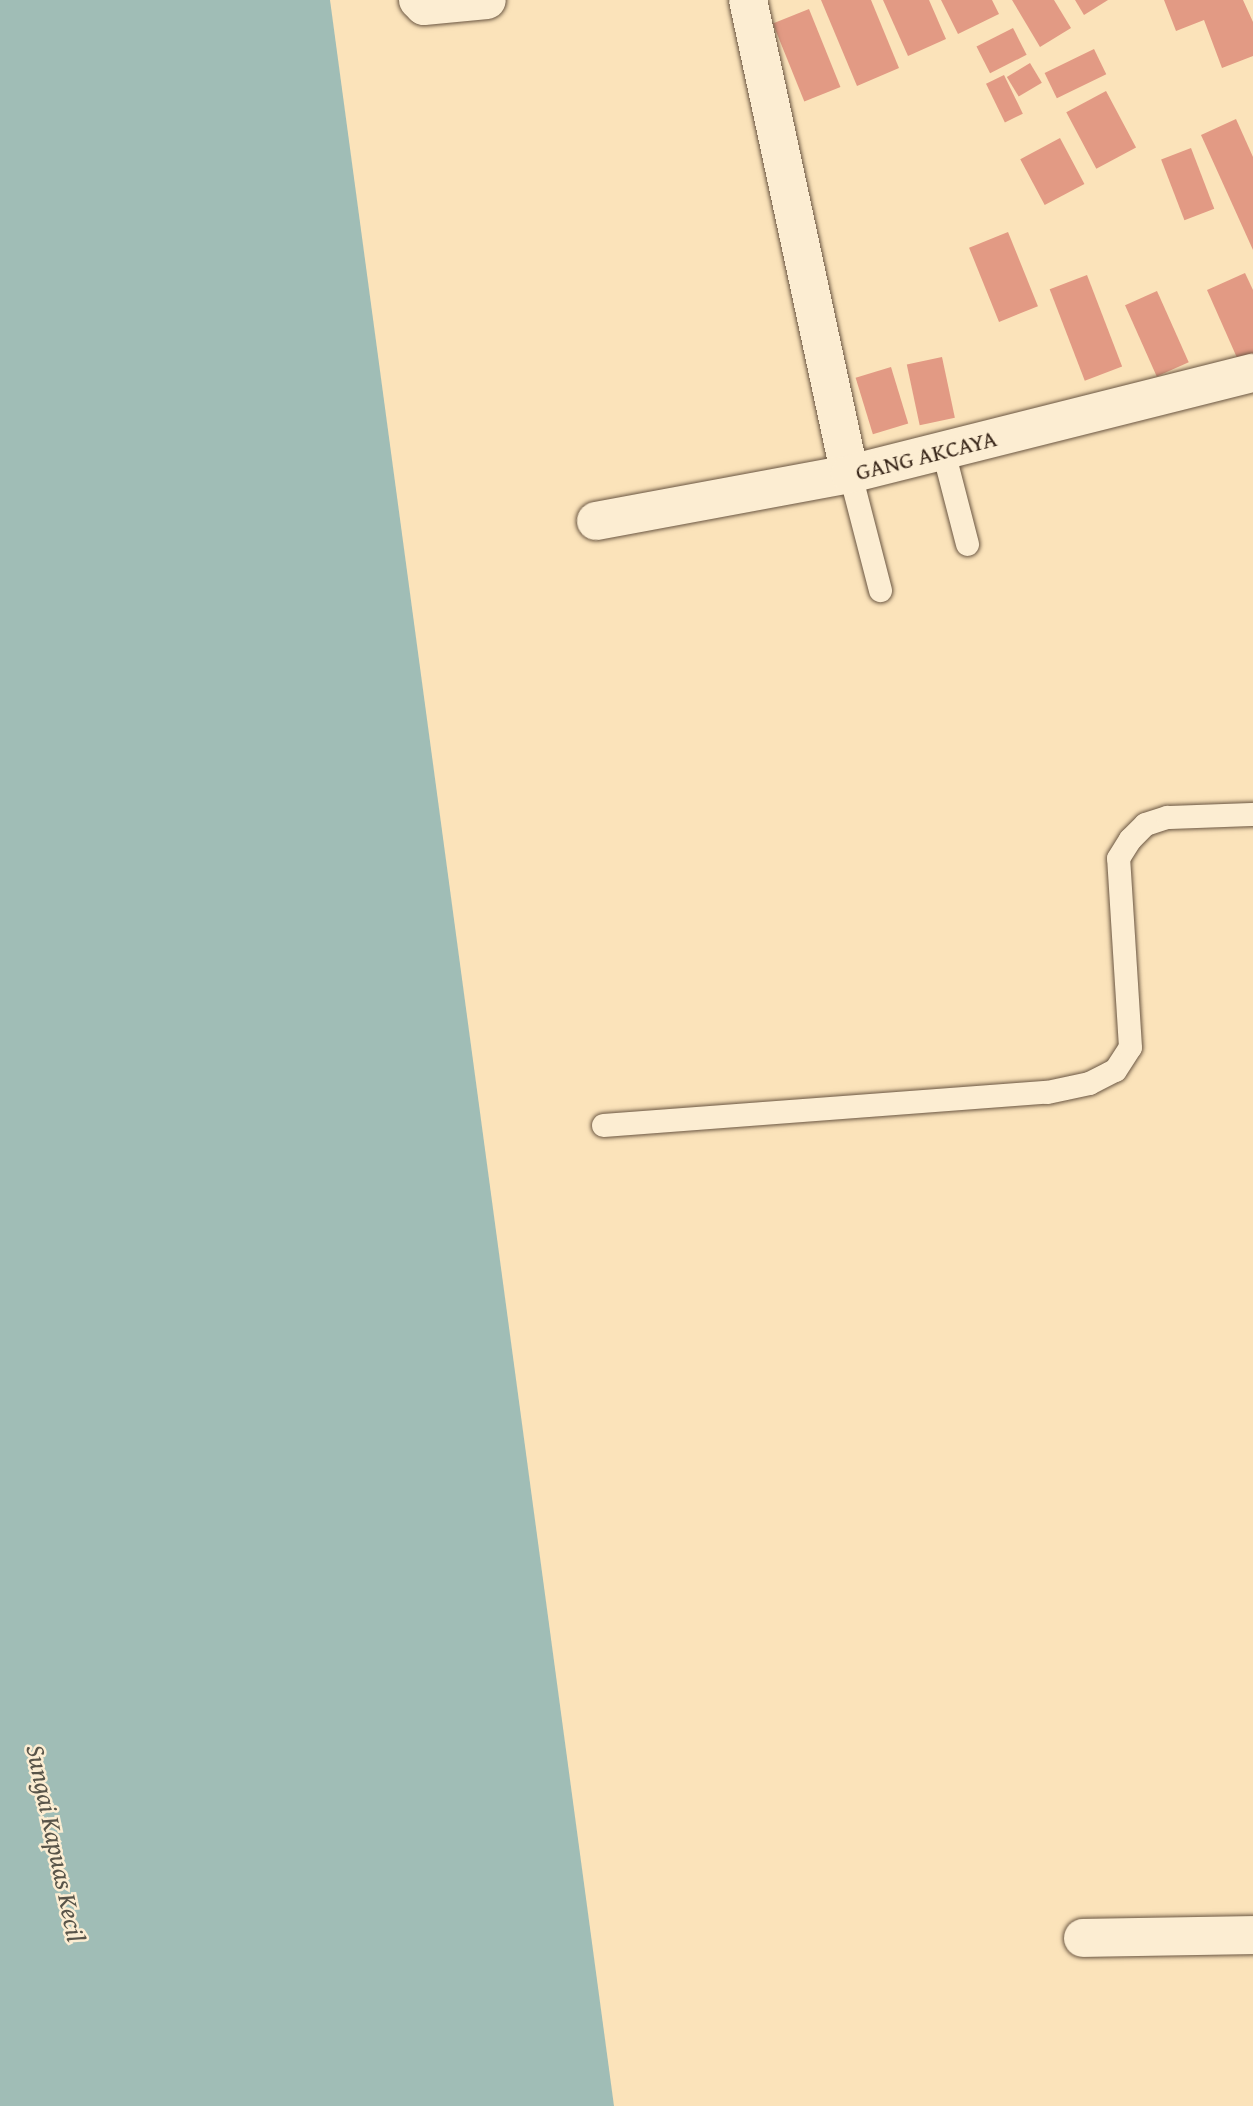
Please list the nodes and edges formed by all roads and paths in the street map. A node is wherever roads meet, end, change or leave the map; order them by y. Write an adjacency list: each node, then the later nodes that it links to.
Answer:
1 (418, 0): 2 (street)
2 (487, 0)
3 (748, 0): 6 (street)
4 (1253, 373): 5 (street, GANG AKCAYA)
5 (943, 451): 6 (street, GANG AKCAYA); 8 (lane)
6 (850, 474): 7 (street, GANG AKCAYA); 9 (lane)
7 (596, 521)
8 (967, 544)
9 (880, 590)
10 (1253, 814): 11 (lane)
11 (603, 1125)
12 (1253, 1935): 13 (street)
13 (1083, 1938)

